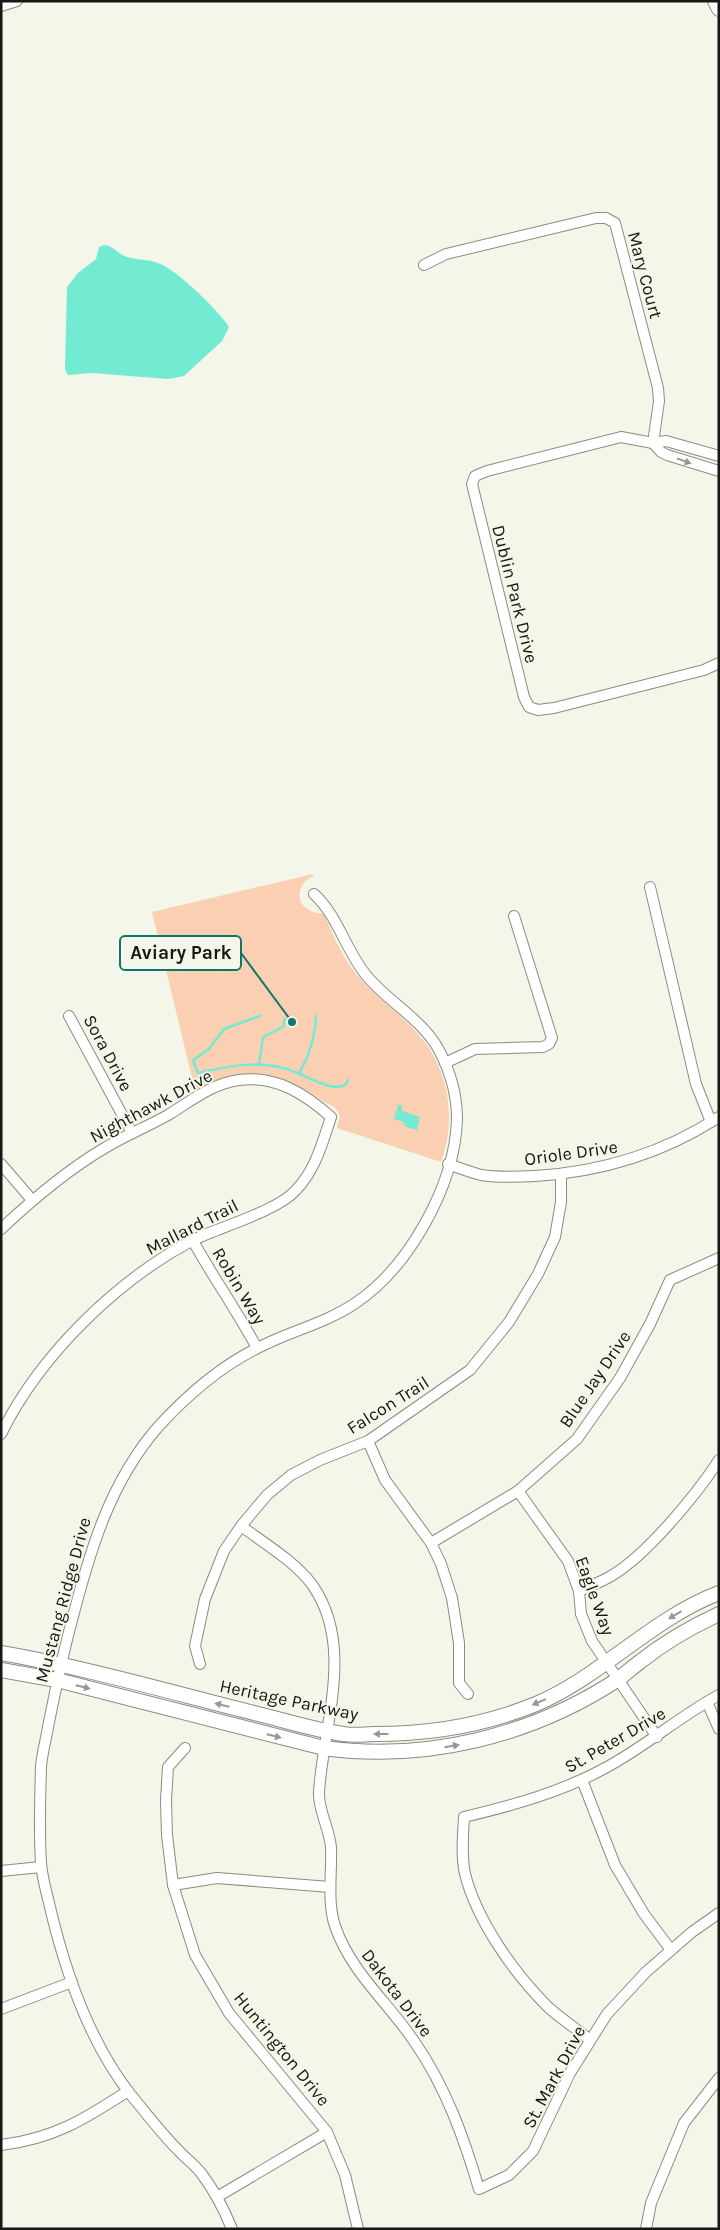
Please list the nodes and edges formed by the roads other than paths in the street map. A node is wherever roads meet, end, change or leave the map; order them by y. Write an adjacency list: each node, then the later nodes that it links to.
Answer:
1 (17, 1): 3 (street)
2 (715, 1): 4 (main road)
3 (1, 6)
4 (719, 9)
5 (424, 266): 6 (street, Mary Court)
6 (653, 444): 7 (street, Dublin Park Drive); 8 (street, Dublin Park Drive, one-way to 8); 9 (street, Dublin Park Drive)
7 (719, 456)
8 (719, 472)
9 (719, 663)
10 (650, 887): 16 (street)
11 (314, 894): 14 (street, Mustang Ridge Drive)
12 (514, 916): 14 (street)
13 (69, 1016): 17 (street, Sora Drive)
14 (445, 1062): 19 (street, Mustang Ridge Drive)
15 (331, 1117): 17 (street, Nighthawk Drive); 23 (street, Mallard Trail)
16 (715, 1120): 20 (street, Oriole Drive)
17 (132, 1133): 21 (street, Nighthawk Drive)
18 (1, 1164): 21 (street)
19 (448, 1164): 20 (street, Oriole Drive); 25 (street, Mustang Ridge Drive)
20 (561, 1174): 27 (street, Falcon Trail)
21 (32, 1200): 22 (street, Nighthawk Drive)
22 (1, 1229)
23 (193, 1241): 25 (street, Robin Way); 26 (street, Mallard Trail)
24 (719, 1258): 29 (street, Blue Jay Drive)
25 (257, 1348): 36 (street, Mustang Ridge Drive)
26 (2, 1429)
27 (368, 1441): 30 (street, Falcon Trail); 31 (street)
28 (719, 1460): 32 (street)
29 (518, 1491): 31 (street, Blue Jay Drive); 32 (street, Eagle Way)
30 (241, 1526): 38 (street, Falcon Trail); 46 (street, Dakota Drive)
31 (431, 1543): 42 (street)
32 (579, 1591): 37 (street, Eagle Way)
33 (719, 1593): 37 (main road, Heritage Parkway, one-way to 37)
34 (719, 1614): 41 (main road, Heritage Parkway)
35 (1, 1653): 36 (main road, Heritage Parkway)
36 (61, 1663): 40 (street, Mustang Ridge Drive); 46 (main road, Heritage Parkway, one-way to 36)
37 (607, 1663): 41 (street, Eagle Way); 46 (main road, Heritage Parkway, one-way to 46)
38 (200, 1664)
39 (1, 1670): 40 (main road, Heritage Parkway)
40 (57, 1680): 49 (main road, Heritage Parkway, one-way to 49); 51 (street, Mustang Ridge Drive)
41 (618, 1680): 47 (street, Eagle Way); 49 (main road, Heritage Parkway, one-way to 41)
42 (468, 1694)
43 (719, 1695): 44 (street, St. Peter Drive)
44 (707, 1702): 45 (street); 47 (street, St. Peter Drive)
45 (719, 1729)
46 (326, 1730): 49 (street, Dakota Drive)
47 (657, 1737): 50 (street, St. Peter Drive)
48 (185, 1748): 53 (street, Huntington Drive)
49 (324, 1748): 54 (street, Dakota Drive)
50 (582, 1780): 56 (street); 59 (street, St. Peter Drive)
51 (41, 1867): 52 (street); 57 (street, Mustang Ridge Drive)
52 (1, 1871)
53 (173, 1885): 54 (street); 62 (street, Huntington Drive)
54 (330, 1887): 64 (street, Dakota Drive)
55 (719, 1913): 56 (street, St. Mark Drive)
56 (671, 1950): 59 (street, St. Mark Drive)
57 (72, 1982): 58 (street); 61 (street, Mustang Ridge Drive)
58 (1, 2009)
59 (590, 2040): 64 (street, St. Mark Drive)
60 (719, 2078): 68 (street)
61 (128, 2091): 63 (street); 65 (street, Mustang Ridge Drive)
62 (327, 2132): 65 (street); 67 (street, Huntington Drive)
63 (1, 2145)
64 (479, 2189)
65 (217, 2197): 66 (street, Mustang Ridge Drive)
66 (232, 2229)
67 (358, 2229)
68 (646, 2229)

